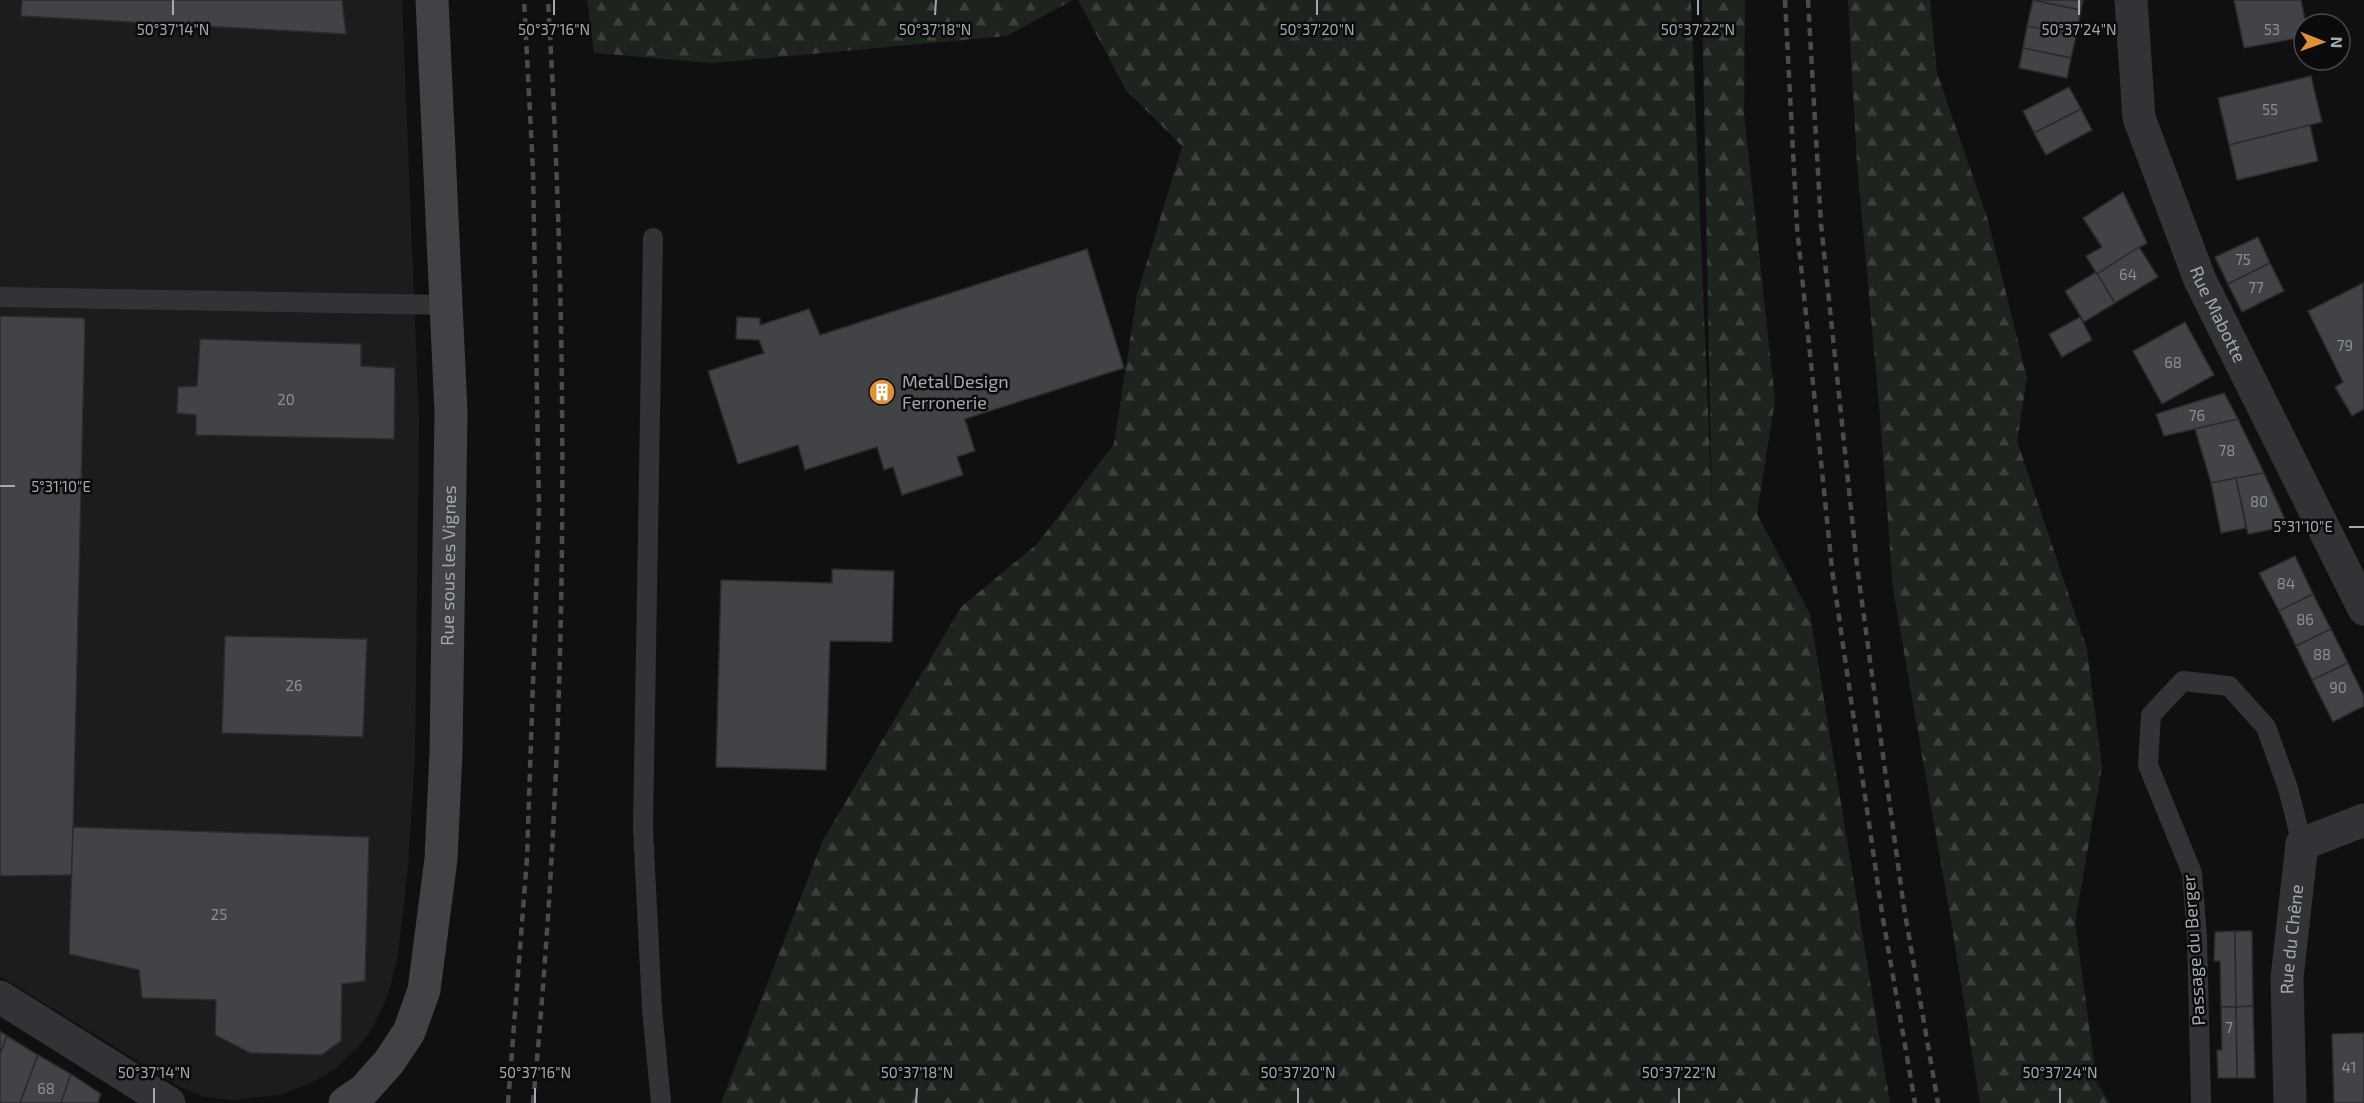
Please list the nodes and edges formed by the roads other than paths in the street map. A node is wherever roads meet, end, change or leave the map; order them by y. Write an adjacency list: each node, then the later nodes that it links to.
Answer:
1 (432, 0): 5 (street, Rue sous les Vignes)
2 (2131, 0): 6 (street, Rue Mabotte)
3 (653, 238): 12 (lane)
4 (0, 297): 5 (lane)
5 (448, 305): 11 (street, Rue sous les Vignes)
6 (2364, 609)
7 (2364, 820): 8 (street)
8 (2302, 843): 13 (lane, Passage du Berger); 14 (street, Rue du Chêne)
9 (0, 997): 10 (street)
10 (169, 1103)
11 (345, 1103)
12 (661, 1103)
13 (2201, 1103)
14 (2290, 1103)

